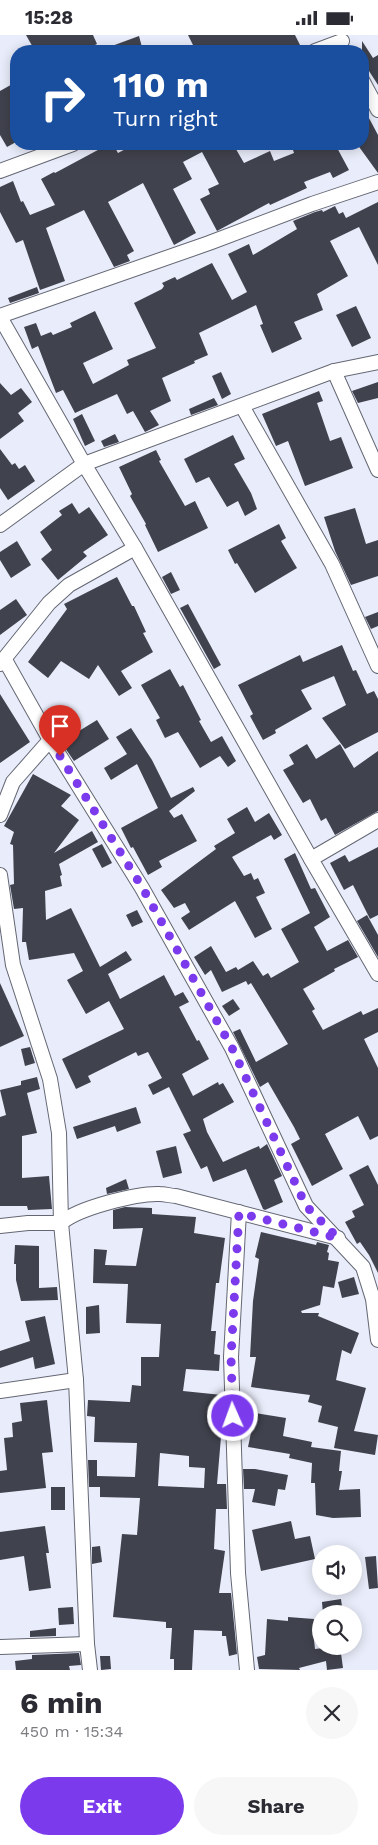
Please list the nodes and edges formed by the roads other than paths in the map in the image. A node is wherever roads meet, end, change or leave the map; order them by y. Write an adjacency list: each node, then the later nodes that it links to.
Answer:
1 (369, 93): 2 (street)
2 (378, 110)
3 (56, 150): 4 (street)
4 (0, 171)
5 (378, 182): 6 (street)
6 (0, 317): 10 (street)
7 (378, 362): 8 (street)
8 (334, 371): 9 (street); 11 (street)
9 (242, 405): 10 (street); 15 (street)
10 (84, 464): 12 (street); 13 (street)
11 (378, 470)
12 (0, 525)
13 (134, 548): 14 (street); 19 (street)
14 (2, 662): 16 (street)
15 (378, 666)
16 (50, 740): 17 (street); 25 (street)
17 (0, 815)
18 (378, 820): 19 (street)
19 (311, 859): 21 (street)
20 (0, 875): 23 (street)
21 (378, 974)
22 (239, 1213): 23 (street); 25 (street); 32 (street)
23 (61, 1223): 24 (street); 27 (street)
24 (0, 1226)
25 (338, 1238): 26 (street)
26 (378, 1340)
27 (76, 1380): 28 (street); 29 (street)
28 (0, 1391)
29 (87, 1644): 30 (street); 31 (street)
30 (0, 1647)
31 (90, 1670)
32 (247, 1670)

